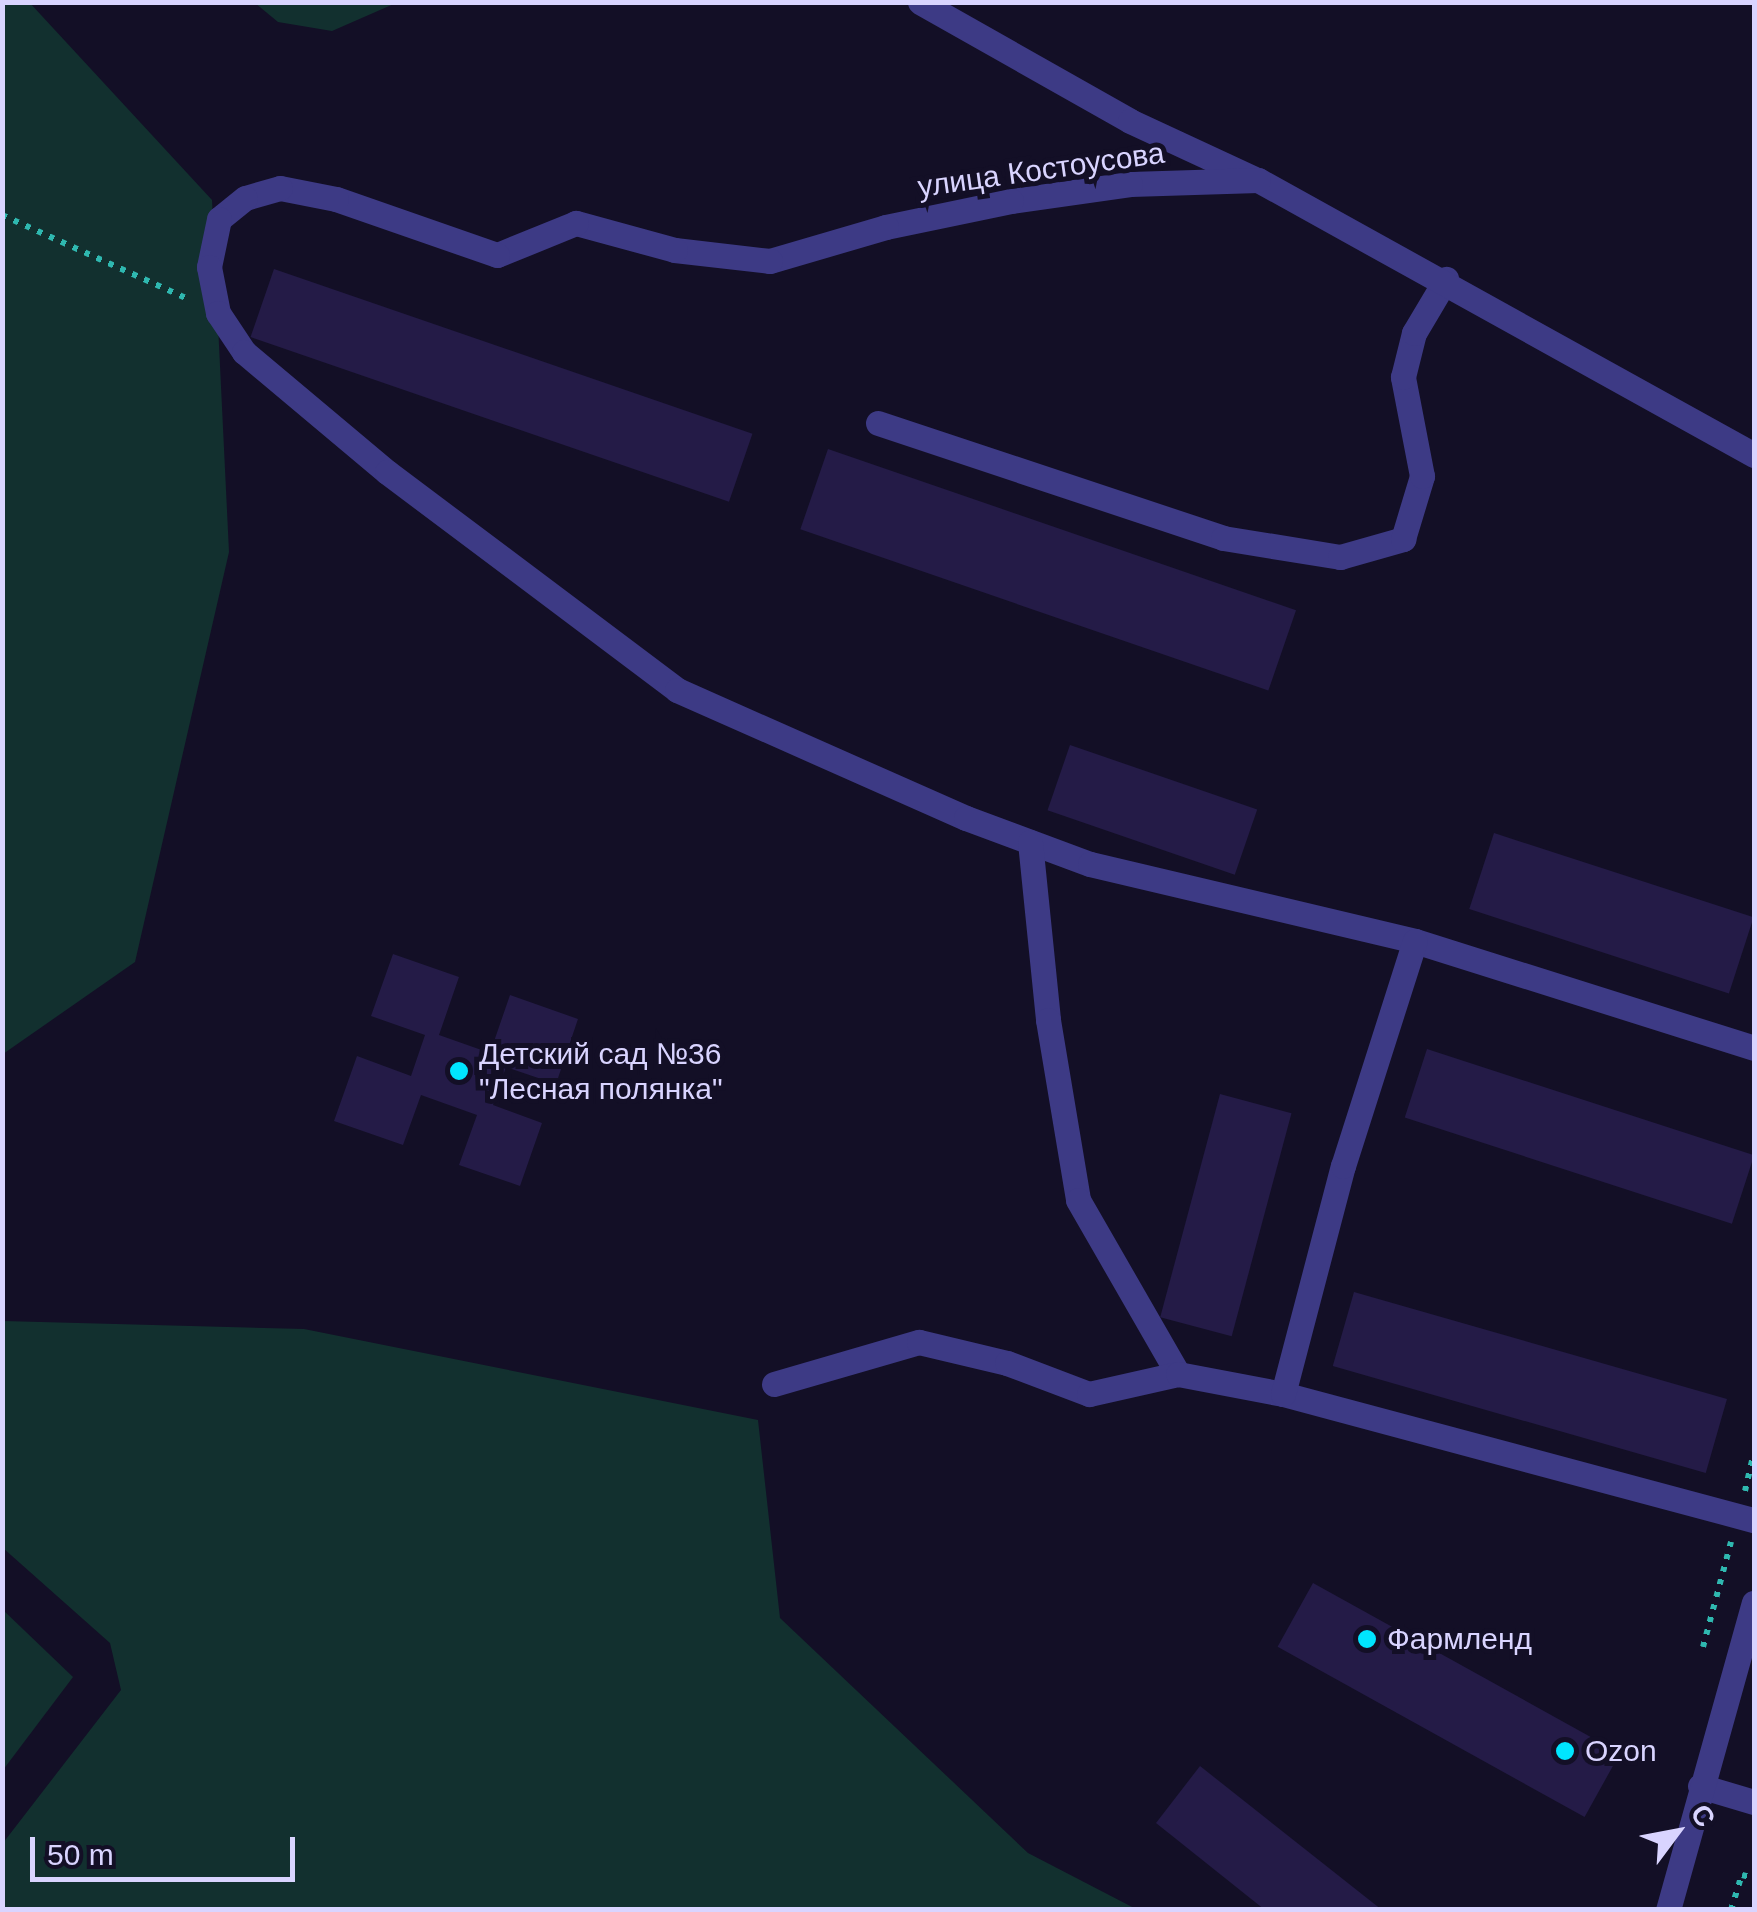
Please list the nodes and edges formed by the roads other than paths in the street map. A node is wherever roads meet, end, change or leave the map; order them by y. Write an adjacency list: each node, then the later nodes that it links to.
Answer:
1 (920, 2): 2 (street)
2 (1258, 180): 3 (street, улица Костоусова); 6 (street, улица Костоусова)
3 (1446, 279): 4 (street); 5 (street, улица Костоусова)
4 (878, 424)
5 (1754, 454)
6 (1030, 842): 7 (street); 9 (street)
7 (1415, 941): 8 (street); 11 (street)
8 (1754, 1048)
9 (1178, 1374): 10 (street); 11 (street)
10 (774, 1384)
11 (1283, 1394): 12 (street)
12 (1746, 1517)
13 (1754, 1604): 14 (street)
14 (1700, 1786): 15 (street); 16 (street)
15 (1754, 1802)
16 (1668, 1910)

